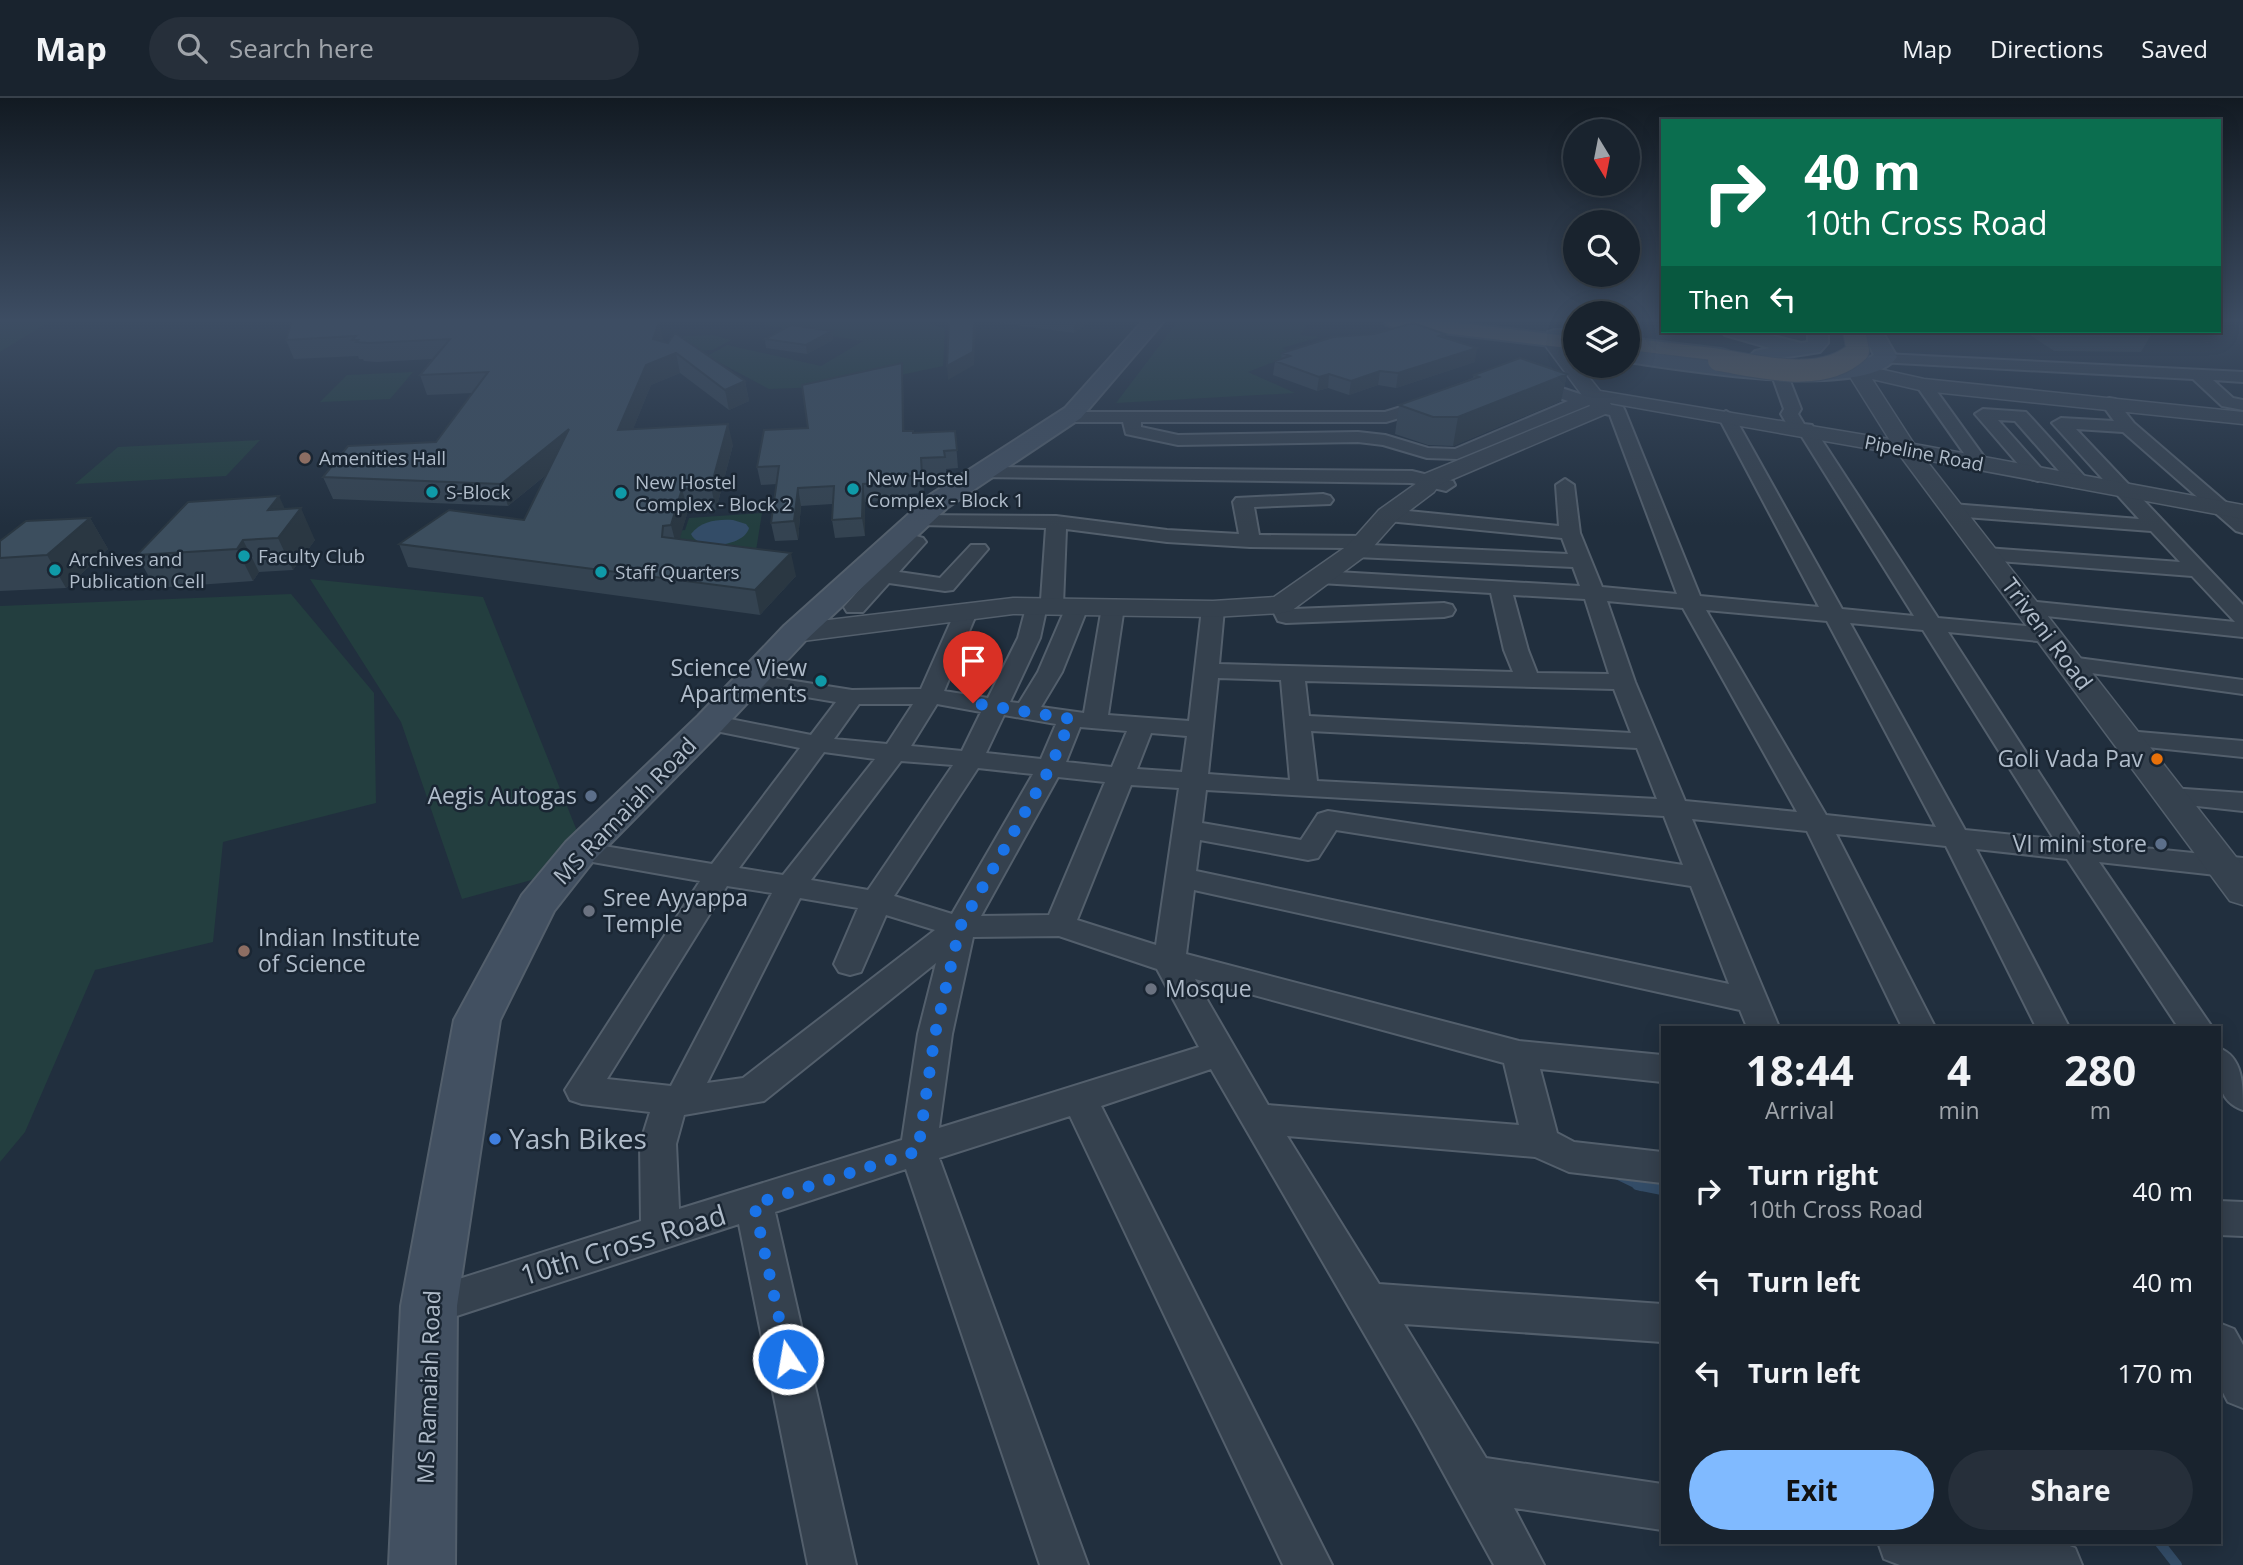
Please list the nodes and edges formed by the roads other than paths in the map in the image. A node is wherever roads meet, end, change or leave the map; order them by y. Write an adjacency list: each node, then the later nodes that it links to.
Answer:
1 (1096, 389): 17 (main road, MS Ramaiah Road)
2 (1549, 389): 23 (street)
3 (1598, 389): 14 (street)
4 (1599, 389): 14 (street)
5 (1785, 389): 22 (street)
6 (1880, 389): 25 (street, Triveni Road)
7 (1927, 389): 26 (street)
8 (1963, 389): 11 (street)
9 (1993, 389): 11 (street)
10 (2214, 389): 15 (street)
11 (2032, 395): 13 (street)
12 (1449, 397): 18 (street)
13 (2109, 403): 20 (street); 21 (street)
14 (1609, 405): 16 (street, Pipeline Road); 31 (street); 58 (street)
15 (2243, 405)
16 (1726, 416): 22 (street, Pipeline Road); 67 (street)
17 (1067, 417): 19 (street); 27 (main road, MS Ramaiah Road)
18 (1386, 417): 19 (street); 23 (street)
19 (1132, 418): 23 (street)
20 (2243, 418)
21 (2128, 427): 33 (street); 37 (street)
22 (1802, 428): 25 (street, Pipeline Road); 69 (street)
23 (1385, 440)
24 (1259, 445): 29 (street)
25 (1906, 449): 26 (street, Pipeline Road); 36 (street, Triveni Road)
26 (1982, 465): 28 (street, Pipeline Road)
27 (985, 473): 29 (street); 43 (main road, MS Ramaiah Road)
28 (2038, 475): 30 (street, Pipeline Road); 30 (street)
29 (1269, 477): 31 (street)
30 (2080, 483): 33 (street, Pipeline Road)
31 (1434, 484): 38 (street)
32 (1565, 485): 44 (street)
33 (2125, 491): 37 (street, Pipeline Road); 40 (street)
34 (1323, 500): 46 (street)
35 (1130, 510): 42 (street)
36 (1952, 510): 40 (street); 49 (street, Triveni Road)
37 (2233, 510): 41 (street)
38 (1388, 515): 44 (street); 47 (street)
39 (1056, 522): 42 (street); 43 (street); 60 (street)
40 (2159, 526): 51 (street)
41 (2243, 527)
42 (1106, 528): 46 (street)
43 (918, 530): 52 (main road, MS Ramaiah Road)
44 (1570, 533): 50 (street)
45 (1416, 537): 47 (street)
46 (1250, 541): 47 (street)
47 (1363, 543): 50 (street); 53 (street)
48 (978, 549): 54 (street)
49 (1986, 554): 51 (street); 63 (street, Triveni Road)
50 (1580, 561): 56 (street)
51 (2199, 570): 68 (street)
52 (871, 575): 54 (street); 61 (street); 71 (main road, MS Ramaiah Road)
53 (1320, 577): 55 (street); 59 (street)
54 (945, 585): 57 (street)
55 (1501, 588): 56 (street); 76 (street)
56 (1594, 593): 58 (street); 78 (street)
57 (923, 604)
58 (1692, 604): 67 (street); 102 (street)
59 (1281, 605): 64 (street); 66 (street)
60 (1055, 606): 62 (street); 65 (street); 82 (street); 83 (street)
61 (855, 607)
62 (1113, 607): 64 (street); 84 (street)
63 (2027, 608): 70 (street); 72 (street, Triveni Road)
64 (1213, 609): 74 (street)
65 (967, 610): 71 (street); 80 (street)
66 (1444, 610)
67 (1833, 615): 69 (street); 104 (street)
68 (2243, 618)
69 (1928, 625): 72 (street); 106 (street)
70 (2243, 630)
71 (794, 633): 77 (main road, MS Ramaiah Road)
72 (2048, 635): 73 (street, Triveni Road)
73 (2070, 664): 79 (street); 89 (street, Triveni Road)
74 (1208, 671): 75 (street); 88 (street)
75 (1292, 675): 76 (street); 86 (street)
76 (1528, 680): 78 (street)
77 (750, 681): 81 (street); 85 (main road, MS Ramaiah Road)
78 (1623, 682): 90 (street)
79 (2243, 687)
80 (930, 696): 81 (street); 82 (street); 93 (street)
81 (852, 697): 91 (street)
82 (995, 706): 83 (street); 94 (street)
83 (1026, 711): 84 (street)
84 (1083, 720): 87 (street); 95 (street)
85 (710, 723): 91 (street); 105 (main road, MS Ramaiah Road)
86 (1296, 723): 90 (street); 98 (street)
87 (1142, 725): 88 (street); 96 (street)
88 (1201, 730): 97 (street)
89 (2127, 739): 92 (street); 99 (street, Triveni Road)
90 (1647, 741): 101 (street)
91 (818, 744): 93 (street); 108 (street)
92 (2243, 749)
93 (894, 753): 94 (street); 111 (street)
94 (970, 760): 95 (street); 113 (street)
95 (1050, 768): 96 (street); 115 (street)
96 (1120, 776): 97 (street); 114 (street)
97 (1194, 782): 98 (street); 103 (street)
98 (1304, 789): 101 (street)
99 (2171, 796): 100 (street); 107 (street, Triveni Road)
100 (2243, 802)
101 (1674, 808): 102 (street); 110 (street)
102 (1816, 821): 104 (street); 119 (street)
103 (1186, 829): 109 (street); 110 (street)
104 (1956, 838): 106 (street); 120 (street)
105 (580, 851): 108 (street); 138 (main road, MS Ramaiah Road)
106 (2076, 851): 107 (street); 121 (street)
107 (2233, 866): 112 (street, Triveni Road)
108 (720, 873): 111 (street); 128 (street)
109 (1179, 877): 116 (street); 118 (street)
110 (1703, 878): 118 (street)
111 (791, 886): 113 (street); 128 (street)
112 (2243, 892)
113 (876, 901): 115 (street); 117 (street)
114 (1060, 925): 115 (street); 116 (street)
115 (960, 927): 128 (street); 131 (street)
116 (1169, 961): 122 (street); 123 (street)
117 (850, 964)
118 (1758, 1014)
119 (1918, 1026)
120 (2051, 1026)
121 (2195, 1026)
122 (1218, 1054): 127 (street, 10th Cross Road); 129 (street)
123 (1519, 1054): 125 (street); 130 (street)
124 (2221, 1063): 126 (street)
125 (1661, 1068)
126 (2243, 1096)
127 (1080, 1099): 131 (street, 10th Cross Road); 150 (street)
128 (676, 1100): 136 (street)
129 (1257, 1119): 130 (street); 137 (street)
130 (1541, 1142): 132 (street)
131 (918, 1151): 133 (street, 10th Cross Road); 149 (street)
132 (1661, 1167)
133 (754, 1204): 136 (street, 10th Cross Road); 148 (street)
134 (2221, 1217): 135 (street)
135 (2243, 1219)
136 (661, 1232): 138 (street, 10th Cross Road)
137 (1368, 1302): 139 (street); 143 (street)
138 (429, 1306): 147 (main road, MS Ramaiah Road)
139 (1661, 1323)
140 (2221, 1347): 142 (street)
141 (2221, 1382): 142 (street)
142 (2243, 1386)
143 (1474, 1479): 144 (street); 151 (street)
144 (1661, 1507)
145 (1913, 1544): 146 (street)
146 (1959, 1552): 152 (street)
147 (422, 1565)
148 (832, 1565)
149 (1064, 1565)
150 (1308, 1565)
151 (1520, 1565)
152 (2057, 1565)

